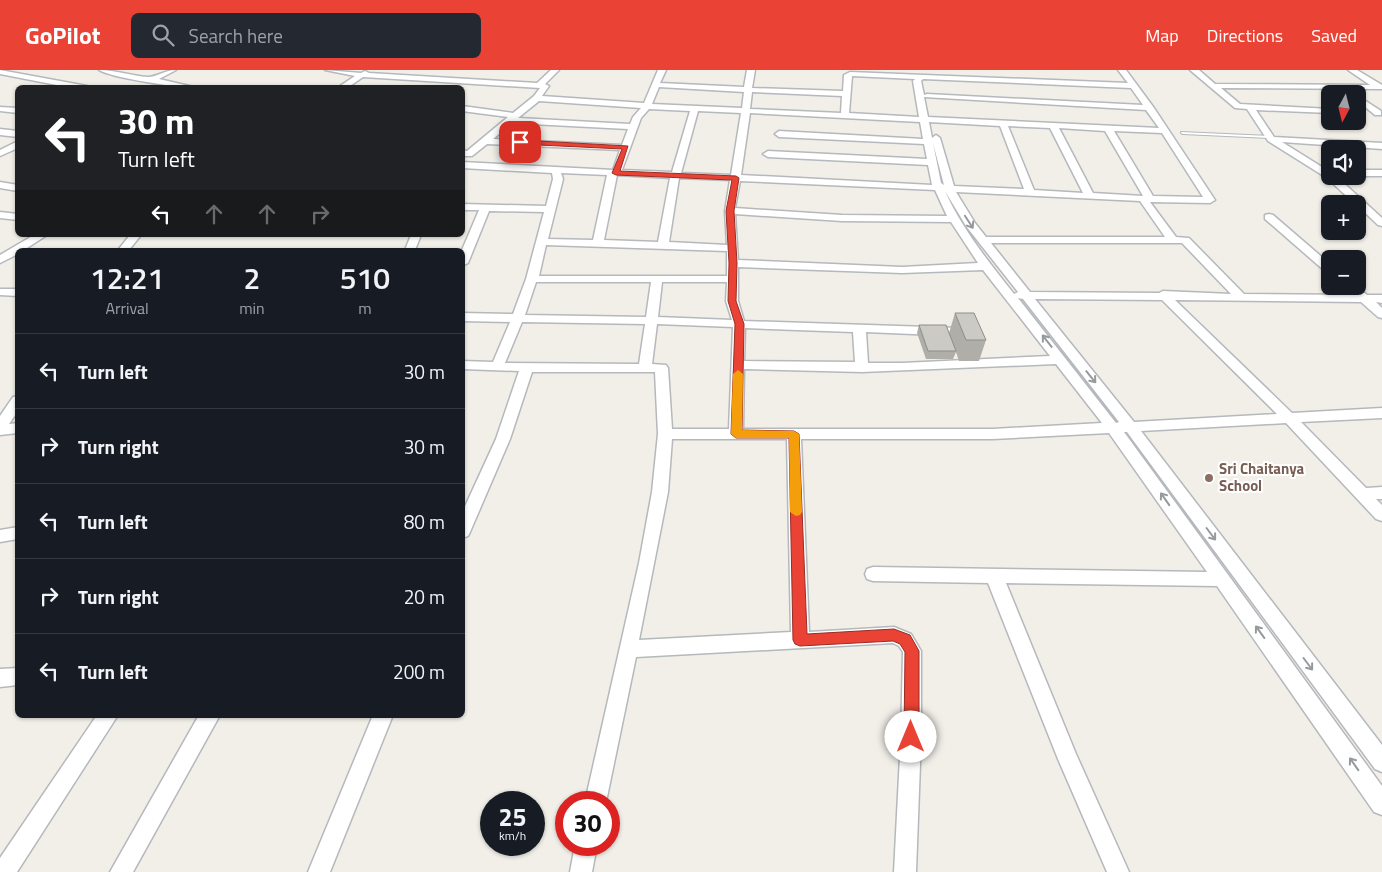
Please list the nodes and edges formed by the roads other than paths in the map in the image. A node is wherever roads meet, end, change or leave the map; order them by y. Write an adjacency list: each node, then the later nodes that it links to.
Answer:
1 (103, 70): 15 (street)
2 (172, 70): 15 (street)
3 (329, 70): 12 (street)
4 (370, 70): 12 (street)
5 (555, 70): 22 (street)
6 (662, 70): 21 (street)
7 (751, 70): 28 (street)
8 (1122, 70): 23 (street)
9 (1194, 70): 24 (street)
10 (1352, 70): 27 (street)
11 (0, 72): 17 (street)
12 (362, 75): 16 (street); 20 (street)
13 (919, 75): 23 (street); 29 (street); 30 (street); 46 (street)
14 (477, 76): 16 (street)
15 (150, 80): 18 (street); 19 (street)
16 (470, 81): 22 (street)
17 (70, 85)
18 (141, 85)
19 (178, 85)
20 (346, 85)
21 (656, 85): 28 (street); 33 (street)
22 (538, 86): 31 (street)
23 (1134, 86): 36 (street)
24 (1213, 86): 25 (street); 34 (street)
25 (1321, 87)
26 (1366, 87): 27 (street)
27 (1380, 87)
28 (748, 90): 29 (street); 39 (street)
29 (847, 94): 44 (street)
30 (927, 96): 36 (street); 46 (street)
31 (537, 98): 33 (street); 45 (street)
32 (1366, 103): 43 (street)
33 (647, 106): 35 (street); 49 (street)
34 (1250, 107): 41 (street); 56 (street)
35 (696, 108): 39 (street); 73 (street)
36 (1150, 108): 51 (street)
37 (0, 109): 40 (street)
38 (465, 109): 45 (street)
39 (746, 110): 44 (street); 74 (street)
40 (15, 111)
41 (1321, 111)
42 (1366, 113): 43 (street)
43 (1380, 113)
44 (845, 116): 46 (street)
45 (512, 118): 49 (street); 57 (street)
46 (928, 120): 47 (street); 58 (street); 78 (street)
47 (1003, 123): 48 (street); 79 (street)
48 (1053, 126): 50 (street); 80 (street)
49 (633, 127): 61 (street)
50 (1108, 129): 51 (street); 81 (street)
51 (1166, 131): 81 (street)
52 (0, 132): 54 (street)
53 (1183, 133): 56 (lane)
54 (15, 134)
55 (779, 134): 58 (street)
56 (1270, 138): 60 (street); 68 (street)
57 (485, 141): 61 (street); 63 (street)
58 (928, 142): 66 (street)
59 (15, 146): 62 (street)
60 (1382, 146)
61 (626, 148): 70 (street)
62 (0, 154): 65 (street)
63 (466, 154)
64 (768, 154): 66 (street)
65 (15, 156)
66 (932, 162): 78 (street)
67 (465, 164): 69 (street)
68 (1321, 169)
69 (556, 170): 70 (street); 84 (street)
70 (614, 173): 73 (street); 96 (street)
71 (1366, 173): 72 (street)
72 (1382, 174)
73 (676, 175): 74 (street); 97 (street)
74 (736, 178): 78 (street); 85 (street)
75 (0, 185): 77 (street)
76 (1341, 185): 90 (street)
77 (15, 188)
78 (944, 188): 79 (street); 89 (street); 93 (street, one-way to 93)
79 (1030, 193): 80 (street)
80 (1089, 195): 81 (street)
81 (1146, 199): 94 (street)
82 (465, 207): 83 (street)
83 (485, 208): 84 (street); 102 (street)
84 (550, 209): 95 (street)
85 (730, 211): 89 (street); 100 (street)
86 (0, 214): 87 (street)
87 (15, 216)
88 (1269, 217): 104 (street)
89 (954, 219): 106 (street)
90 (1382, 223)
91 (39, 237): 98 (street)
92 (134, 237): 99 (street)
93 (983, 240): 94 (street); 115 (street)
94 (1173, 240): 116 (street)
95 (543, 242): 96 (street); 107 (street)
96 (598, 244): 97 (street)
97 (663, 245): 100 (street)
98 (20, 248)
99 (125, 248)
100 (732, 248): 105 (street)
101 (15, 251): 103 (street)
102 (465, 256)
103 (0, 260)
104 (1321, 262)
105 (733, 263): 106 (street); 109 (street)
106 (987, 266): 112 (street)
107 (532, 278): 108 (street); 121 (street)
108 (657, 279): 109 (street); 122 (street)
109 (733, 279): 123 (street)
110 (0, 292): 111 (street)
111 (15, 293)
112 (1010, 295): 115 (street); 126 (street, one-way to 112)
113 (1163, 295): 115 (street); 116 (street); 135 (street)
114 (1359, 295): 117 (street)
115 (1026, 296): 136 (street, one-way to 136)
116 (1240, 296): 117 (street)
117 (1362, 298): 118 (street); 119 (street)
118 (1382, 298)
119 (1382, 314)
120 (465, 317): 121 (street)
121 (518, 318): 122 (street); 129 (street)
122 (651, 320): 123 (street); 131 (street)
123 (739, 324): 124 (street); 128 (street)
124 (858, 328): 125 (street); 132 (street)
125 (959, 332)
126 (1061, 360): 132 (street); 137 (street)
127 (465, 365): 129 (street)
128 (738, 365): 132 (street); 141 (street)
129 (497, 367): 130 (street)
130 (527, 368): 131 (street); 146 (street)
131 (645, 368): 140 (street)
132 (862, 368)
133 (15, 405): 138 (street)
134 (1382, 413): 135 (street)
135 (1288, 417): 136 (street); 144 (street)
136 (1130, 426): 137 (street); 159 (street, one-way to 159)
137 (1113, 427): 142 (street); 151 (street, one-way to 137)
138 (0, 428): 139 (street)
139 (15, 428)
140 (665, 434): 141 (street); 153 (street)
141 (736, 434): 142 (street)
142 (794, 434): 152 (street)
143 (1382, 493): 144 (street)
144 (1362, 494): 145 (street)
145 (1382, 515)
146 (465, 525)
147 (15, 534): 148 (street)
148 (0, 536)
149 (873, 574): 150 (street)
150 (994, 575): 151 (street); 168 (street)
151 (1222, 578): 161 (street, one-way to 151)
152 (800, 640): 153 (street); 167 (street)
153 (627, 649): 160 (street)
154 (15, 676): 155 (street)
155 (0, 678)
156 (106, 718): 163 (street)
157 (208, 718): 164 (street)
158 (382, 718): 165 (street)
159 (1382, 762)
160 (597, 791)
161 (1382, 804)
162 (584, 856): 166 (street)
163 (4, 872)
164 (121, 872)
165 (319, 872)
166 (581, 872)
167 (905, 872)
168 (1118, 872)

